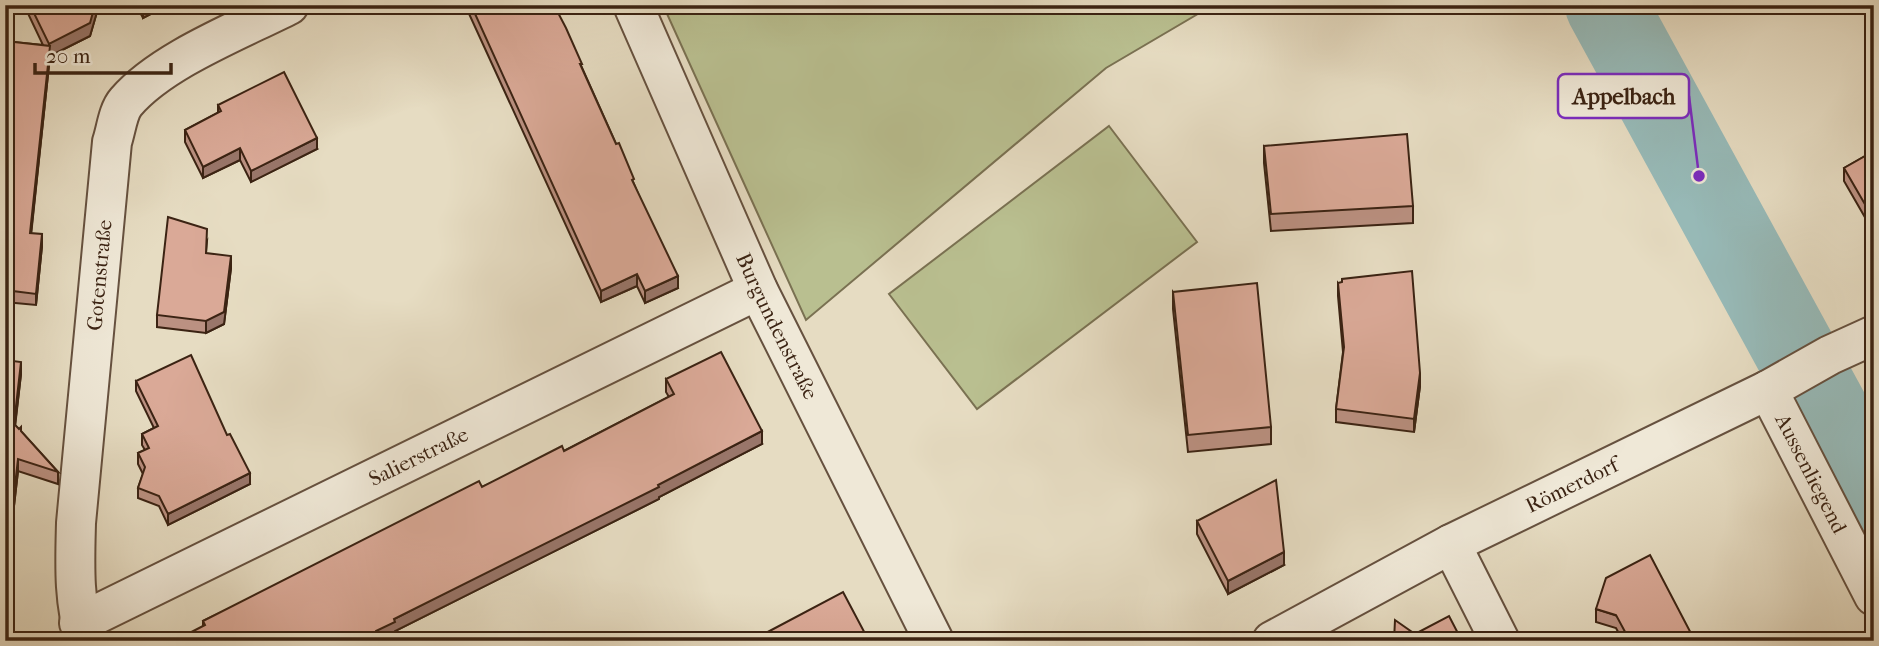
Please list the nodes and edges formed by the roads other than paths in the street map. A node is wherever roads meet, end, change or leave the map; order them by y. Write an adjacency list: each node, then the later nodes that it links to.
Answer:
1 (289, 5): 8 (street, Gotenstraße)
2 (633, 5): 3 (street, Burgundenstraße)
3 (758, 290): 8 (street, Salierstraße); 9 (street, Burgundenstraße)
4 (1874, 335): 5 (street, Römerdorf)
5 (1768, 390): 6 (street, Römerdorf); 7 (street, Aussenliegend)
6 (1451, 544): 10 (street, Römerdorf); 11 (street)
7 (1874, 596)
8 (83, 632)
9 (934, 641)
10 (1272, 641)
11 (1500, 641)

